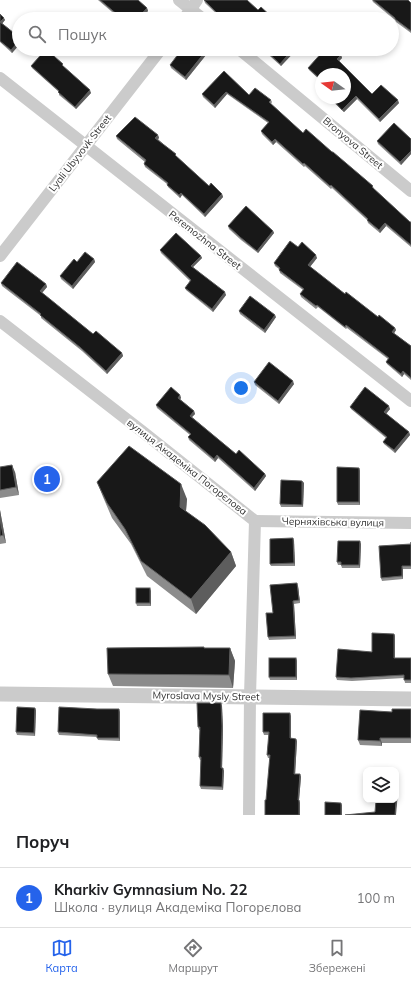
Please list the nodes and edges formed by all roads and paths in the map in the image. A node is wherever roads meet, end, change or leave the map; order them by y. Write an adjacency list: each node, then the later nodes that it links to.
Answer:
1 (179, 0): 2 (street)
2 (191, 9)
3 (156, 56): 6 (street, Lyali Ubyvovk Street)
4 (247, 56): 7 (street, Bronyova Street)
5 (0, 78): 6 (street, Peremozhna Street)
6 (86, 146): 8 (street, Lyali Ubyvovk Street); 10 (street, Peremozhna Street)
7 (411, 191)
8 (0, 256)
9 (0, 321): 11 (street, вулиця Академіка Погорєлова)
10 (411, 401)
11 (255, 521): 12 (street, Черняхівська вулиця); 14 (street, вулиця Академіка Погорєлова)
12 (411, 523)
13 (0, 694): 14 (street, Myroslava Mysly Street)
14 (250, 696): 15 (street, Myroslava Mysly Street); 16 (street, вулиця Академіка Погорєлова)
15 (411, 699)
16 (248, 815)

